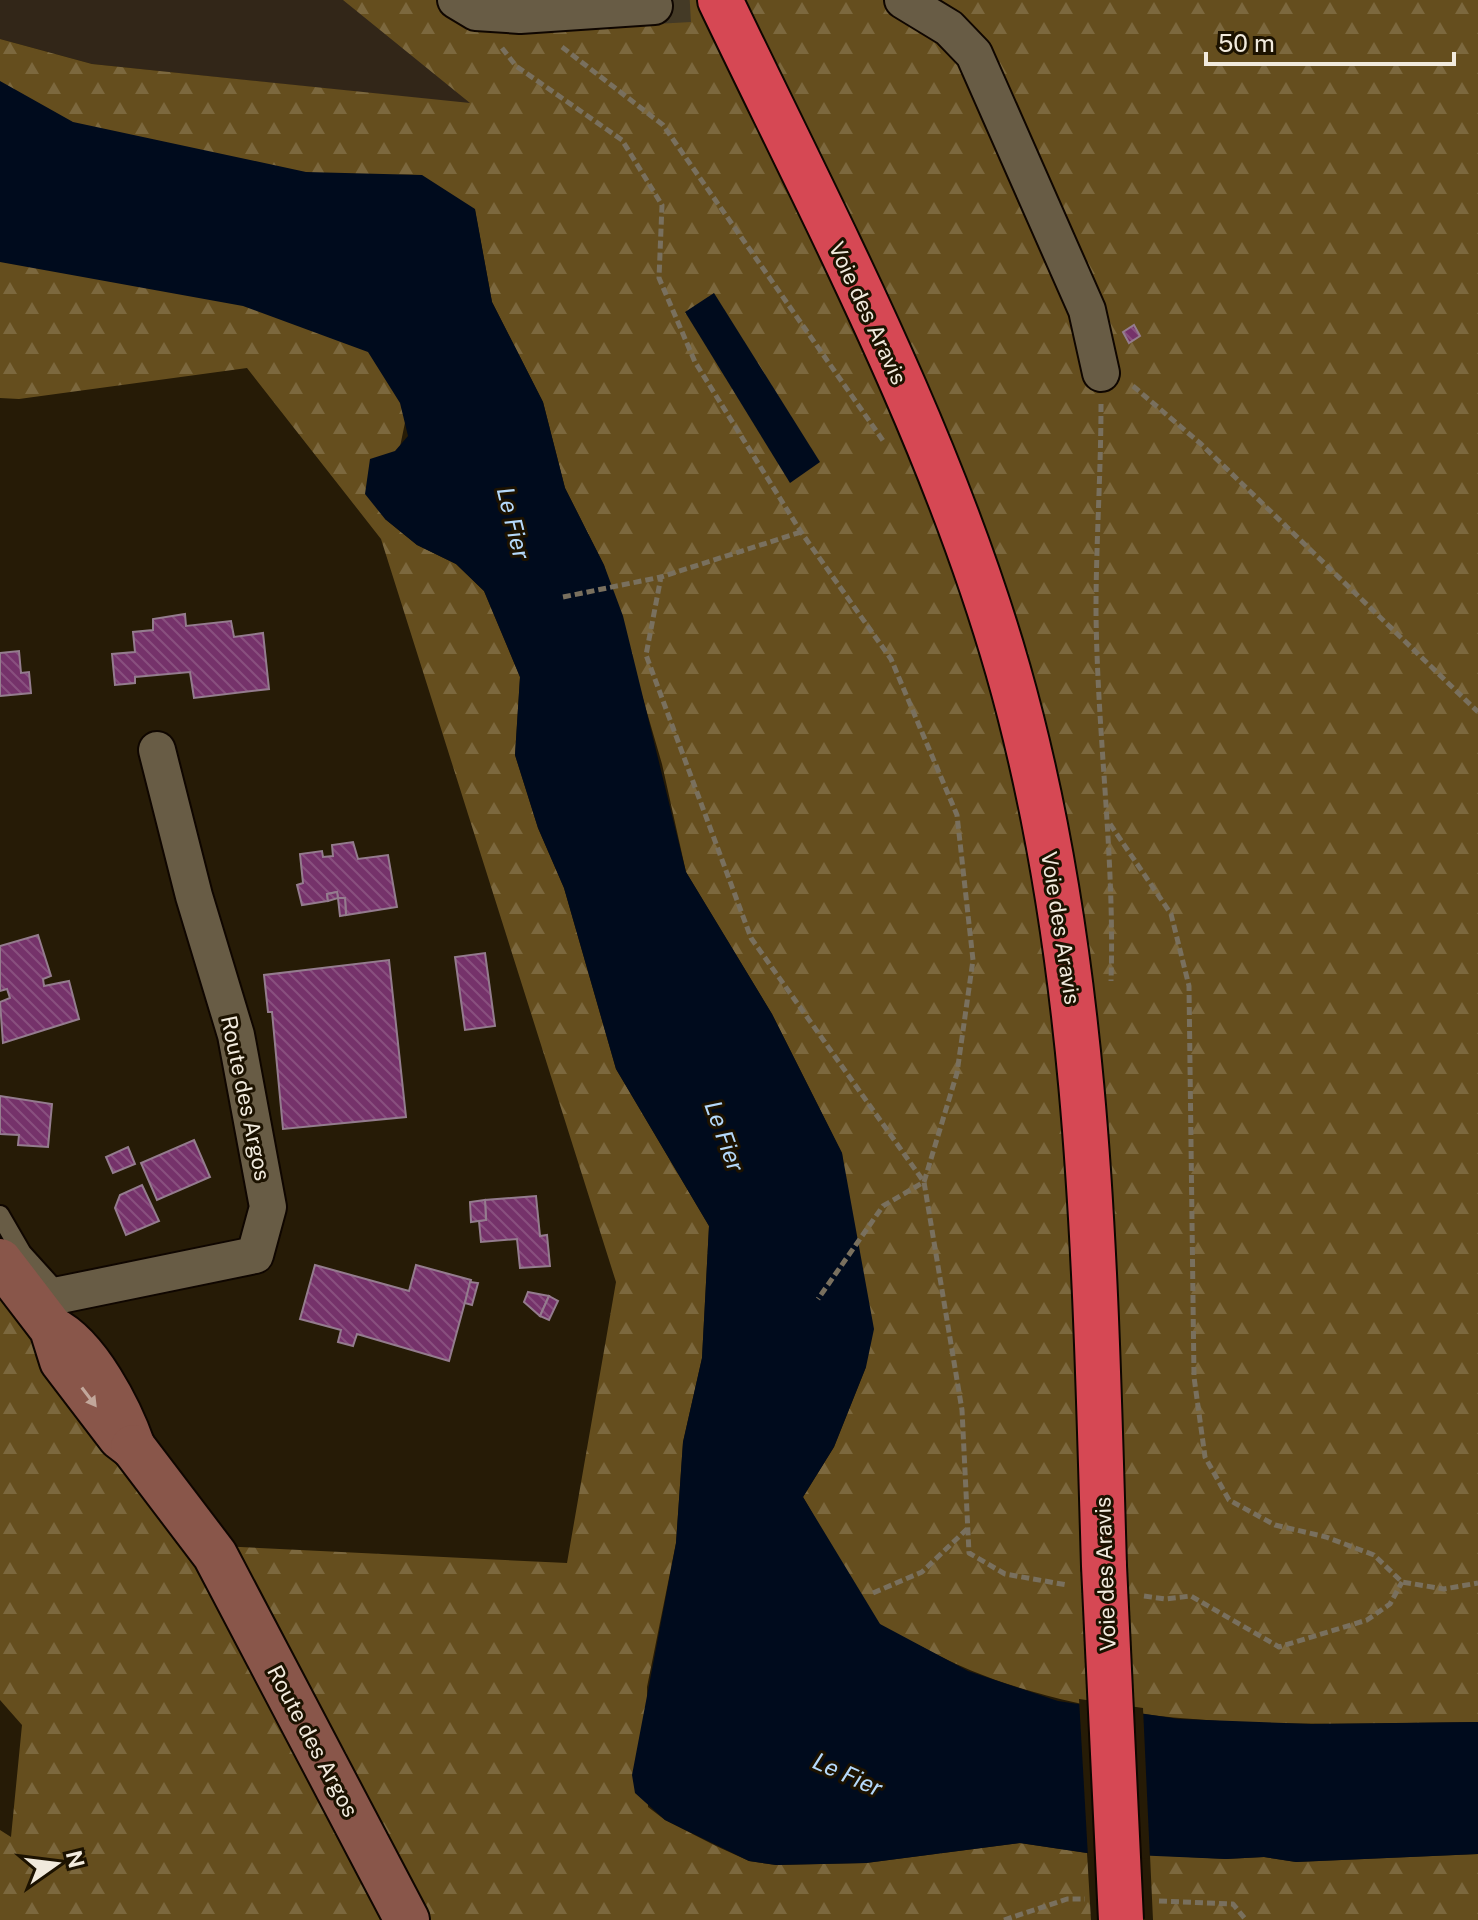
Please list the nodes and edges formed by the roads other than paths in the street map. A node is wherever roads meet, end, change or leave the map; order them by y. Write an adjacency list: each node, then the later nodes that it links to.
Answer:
1 (720, 0): 10 (highway, Voie des Aravis, bridge)
2 (903, 0): 5 (street)
3 (466, 6): 4 (street)
4 (654, 6)
5 (1101, 373)
6 (157, 750): 8 (street, Route des Argos)
7 (0, 1215): 8 (lane)
8 (40, 1302): 9 (street, Route des Argos)
9 (407, 1920)
10 (1121, 1920)

